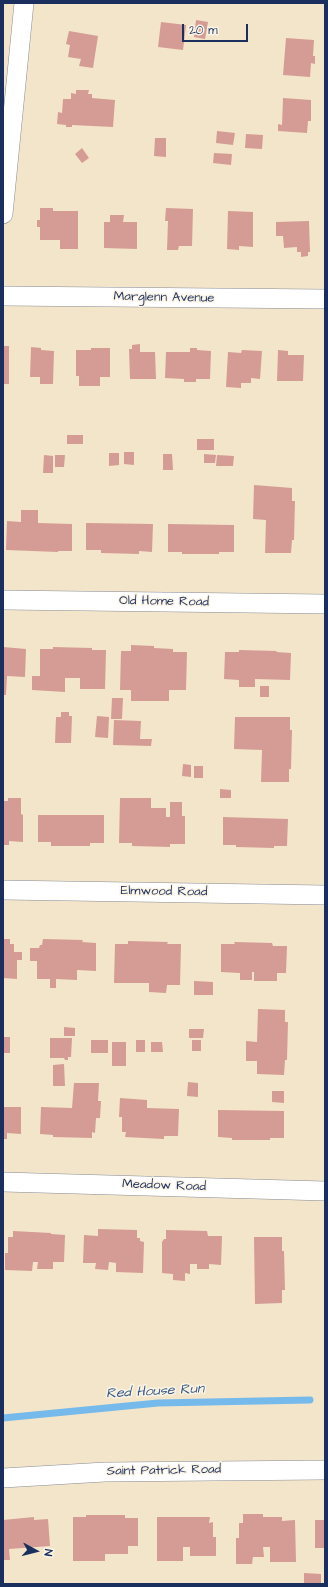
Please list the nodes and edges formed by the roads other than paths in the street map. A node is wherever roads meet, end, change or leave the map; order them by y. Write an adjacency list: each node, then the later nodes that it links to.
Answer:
1 (24, 3): 2 (street)
2 (3, 214)
3 (3, 296): 4 (street, Marglenn Avenue)
4 (325, 300)
5 (3, 600): 6 (street, Old Home Road)
6 (325, 604)
7 (3, 890): 8 (street, Elmwood Road)
8 (325, 895)
9 (3, 1182): 10 (street, Meadow Road)
10 (325, 1191)
11 (325, 1470): 12 (street, Saint Patrick Road)
12 (3, 1478)

